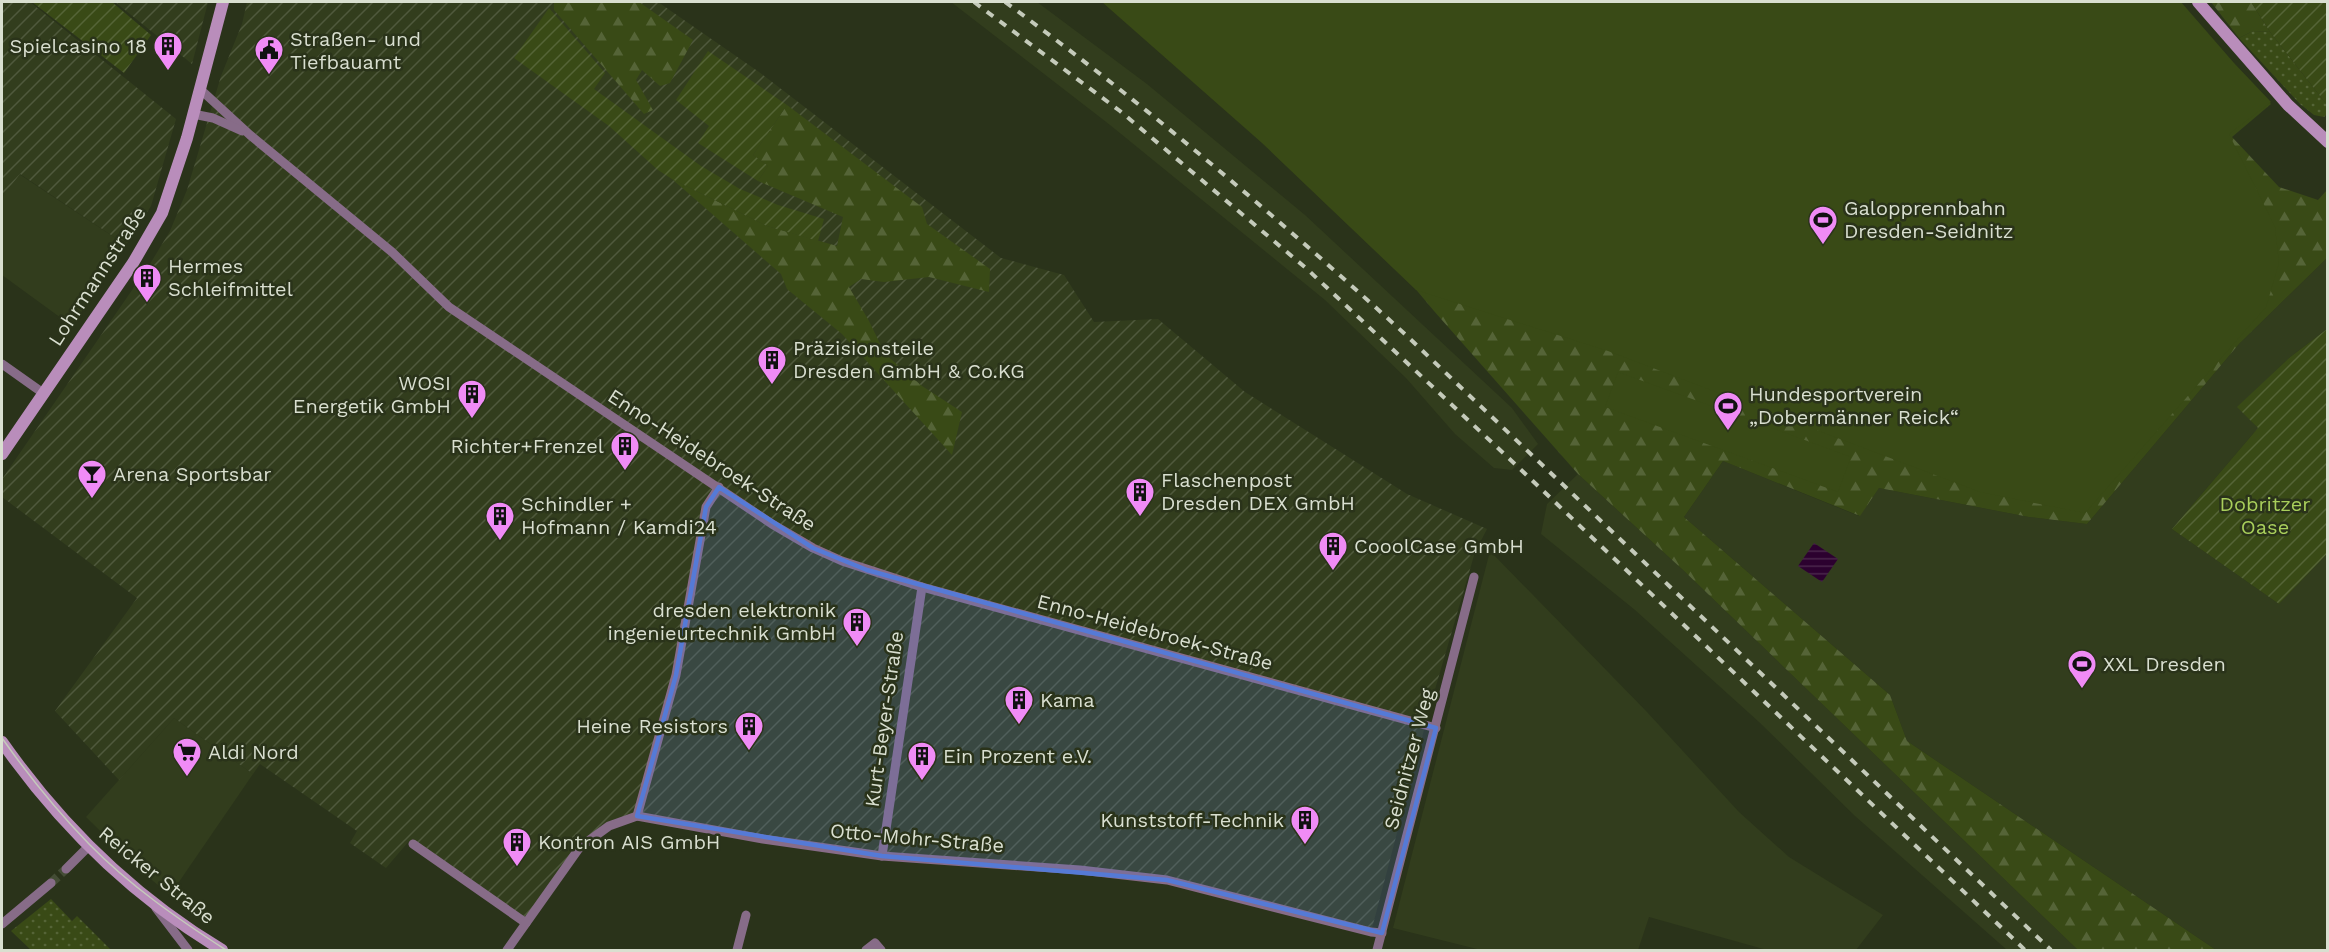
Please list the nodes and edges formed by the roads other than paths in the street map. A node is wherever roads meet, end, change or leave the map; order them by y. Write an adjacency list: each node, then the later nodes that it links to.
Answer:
1 (223, 2): 3 (street, Lohrmannstraße)
2 (2198, 2): 6 (street)
3 (201, 90): 4 (street, Lohrmannstraße); 5 (street, Enno-Heidebroek-Straße)
4 (194, 114): 5 (street, Enno-Heidebroek-Straße); 8 (street, Lohrmannstraße)
5 (250, 135): 10 (street, Enno-Heidebroek-Straße)
6 (2327, 141)
7 (2, 364): 8 (street)
8 (43, 393): 9 (street, Lohrmannstraße)
9 (2, 454)
10 (718, 487): 12 (street, Enno-Heidebroek-Straße); 15 (street)
11 (1474, 577): 13 (street, Seidnitzer Weg)
12 (922, 587): 13 (street, Enno-Heidebroek-Straße); 18 (street, Kurt-Beyer-Straße)
13 (1436, 728): 25 (street, Seidnitzer Weg)
14 (2, 742): 17 (street, Reicker Straße)
15 (637, 816): 18 (street, Otto-Mohr-Straße); 23 (street)
16 (413, 844): 23 (street)
17 (88, 847): 19 (street); 21 (street, Reicker Straße)
18 (882, 856): 25 (street, Otto-Mohr-Straße)
19 (66, 869)
20 (51, 883): 24 (street)
21 (153, 903): 26 (street, Reicker Straße); 27 (street)
22 (746, 915): 30 (street)
23 (526, 923): 29 (street)
24 (2, 924)
25 (1382, 933): 33 (street, Seidnitzer Weg)
26 (198, 936): 27 (street); 28 (street, Reicker Straße)
27 (190, 951)
28 (222, 951)
29 (507, 951)
30 (737, 951)
31 (866, 951): 32 (street)
32 (881, 951)
33 (1377, 951)

